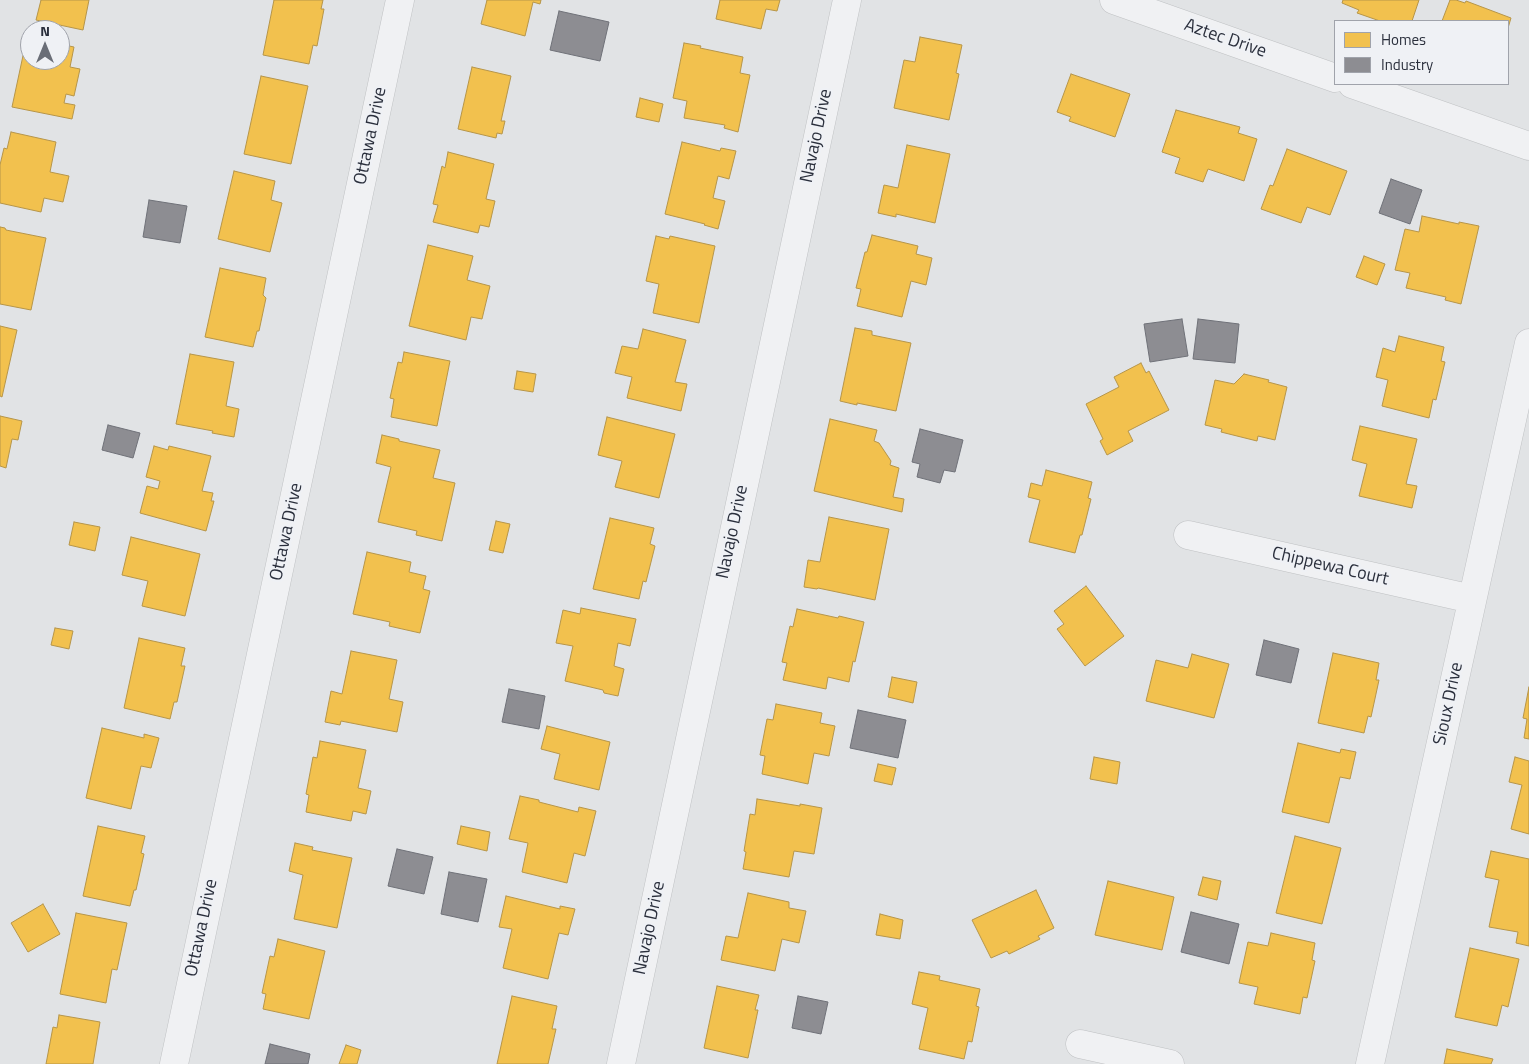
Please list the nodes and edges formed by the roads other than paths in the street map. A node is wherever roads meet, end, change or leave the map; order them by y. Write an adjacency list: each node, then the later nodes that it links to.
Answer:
1 (400, 0): 11 (street, Ottawa Drive)
2 (847, 0): 12 (street, Navajo Drive)
3 (1114, 0): 4 (street, Aztec Drive)
4 (1334, 78)
5 (1355, 85): 6 (street)
6 (1529, 146)
7 (1529, 343): 9 (street, Sioux Drive)
8 (1188, 535): 9 (street, Chippewa Court)
9 (1472, 599): 14 (street, Sioux Drive)
10 (1080, 1044): 13 (street)
11 (174, 1064)
12 (621, 1064)
13 (1170, 1064)
14 (1370, 1064)

